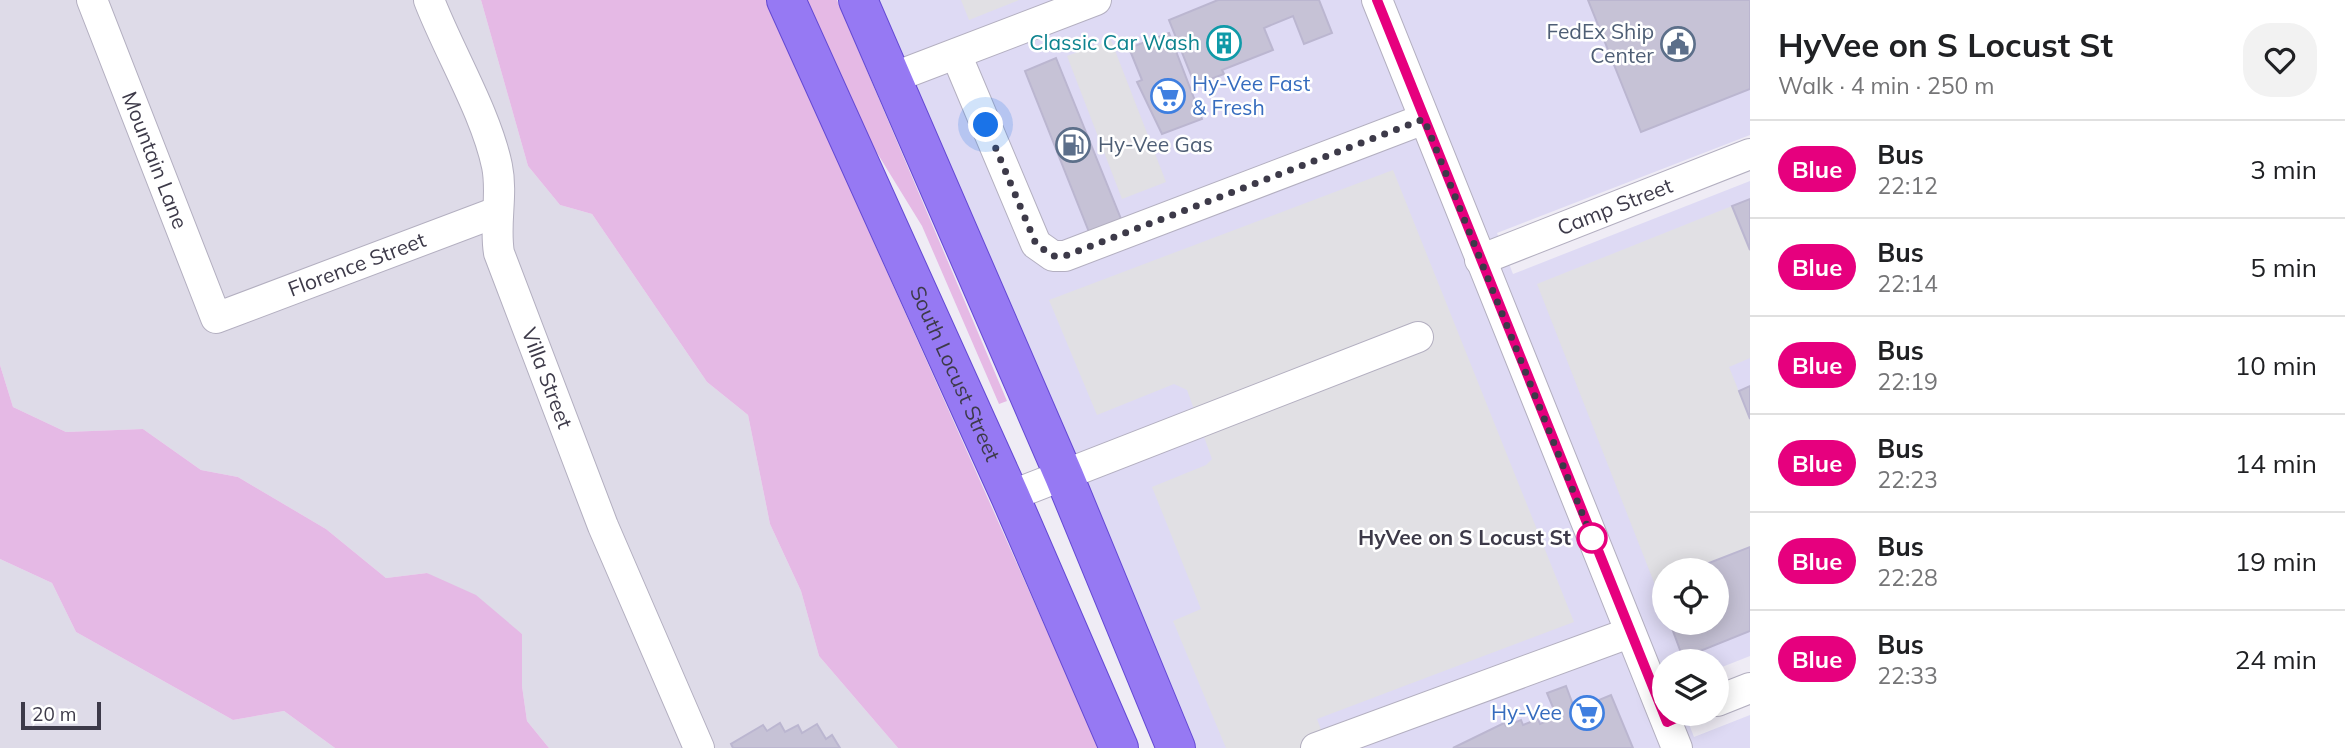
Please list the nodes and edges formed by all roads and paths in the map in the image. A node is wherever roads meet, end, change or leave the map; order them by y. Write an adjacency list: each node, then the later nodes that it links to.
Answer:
1 (92, 0): 13 (street, Mountain Lane)
2 (429, 0): 11 (street, Villa Street)
3 (786, 0): 16 (highway, South Locust Street)
4 (858, 0): 8 (highway)
5 (1096, 0): 7 (street)
6 (1377, 0): 9 (street)
7 (956, 54): 8 (street); 9 (street)
8 (892, 78): 15 (highway)
9 (1424, 119): 12 (street)
10 (1750, 154): 12 (street, Camp Street)
11 (497, 212): 13 (street, Florence Street); 21 (street, Villa Street)
12 (1480, 260): 17 (street)
13 (216, 318)
14 (1418, 337): 15 (street)
15 (1064, 476): 16 (street); 23 (highway)
16 (1010, 496): 22 (highway, South Locust Street)
17 (1629, 633): 20 (street); 24 (street)
18 (1750, 688): 19 (street)
19 (1729, 696)
20 (1676, 728)
21 (699, 748)
22 (1119, 748)
23 (1175, 748)
24 (1316, 748)

